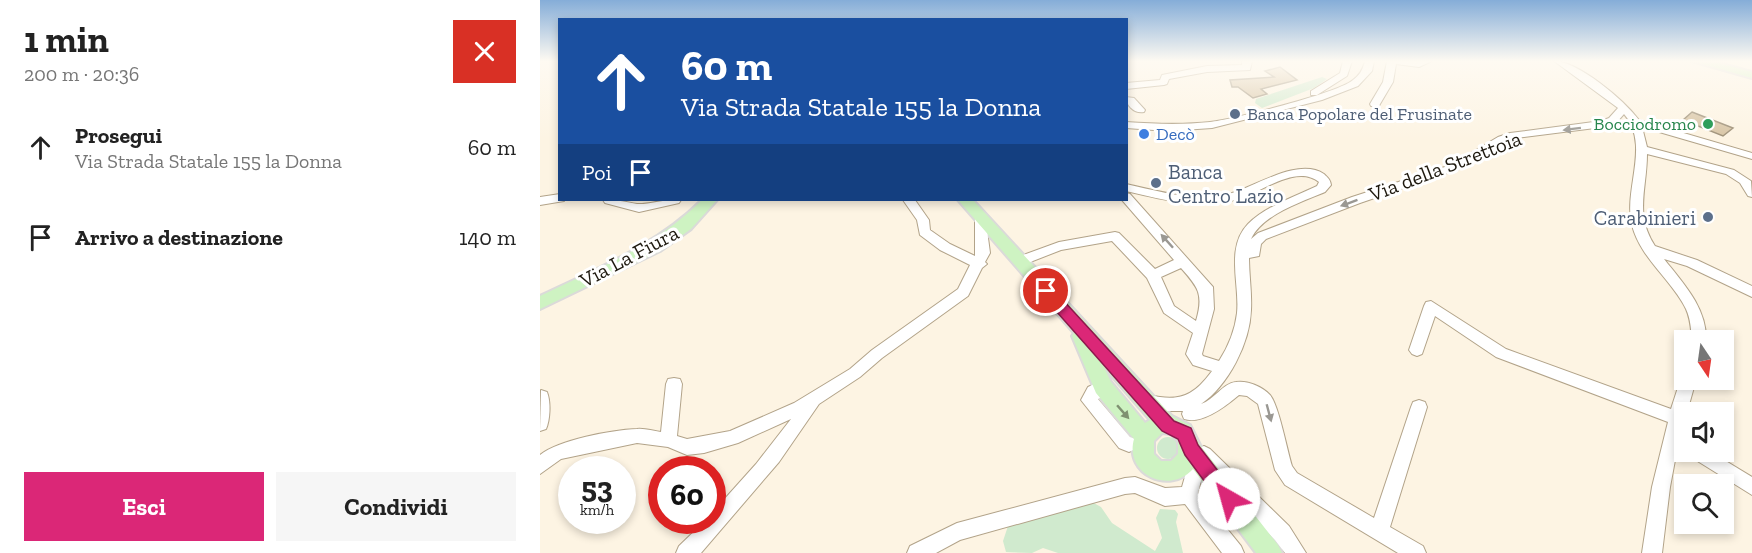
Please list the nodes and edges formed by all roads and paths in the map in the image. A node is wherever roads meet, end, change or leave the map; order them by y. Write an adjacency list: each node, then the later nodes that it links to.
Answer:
1 (1326, 87): 5 (street)
2 (1346, 87): 5 (street)
3 (1385, 87): 6 (street)
4 (1595, 87): 7 (street)
5 (1311, 98): 9 (street)
6 (1375, 104)
7 (1624, 108): 8 (street); 23 (street, Via della Strettoia, one-way to 23)
8 (1636, 122): 10 (street); 11 (street)
9 (1128, 132)
10 (1640, 149): 13 (street); 22 (street)
11 (1752, 156)
12 (1128, 187): 23 (street)
13 (1752, 193)
14 (558, 198): 16 (street)
15 (1128, 199): 25 (street, one-way to 15)
16 (540, 201)
17 (613, 201): 18 (street)
18 (670, 201)
19 (709, 201): 29 (main road, Via La Fiura)
20 (910, 201): 26 (street)
21 (978, 210): 24 (main road); 26 (street)
22 (1652, 250): 28 (street); 30 (street)
23 (1243, 255): 34 (street)
24 (1020, 261): 27 (street); 33 (main road)
25 (1184, 261): 27 (street); 31 (street)
26 (980, 264): 39 (street)
27 (1153, 275): 31 (street)
28 (1752, 292)
29 (540, 303)
30 (1700, 330)
31 (1200, 331): 34 (street)
32 (1417, 350): 44 (street)
33 (1095, 351): 35 (main road); 37 (main road)
34 (1223, 368): 41 (street)
35 (1125, 376): 37 (main road); 40 (main road)
36 (674, 384): 46 (street)
37 (1103, 387): 47 (main road)
38 (541, 397): 43 (street)
39 (813, 400): 46 (street); 56 (street)
40 (1147, 401): 41 (street); 45 (main road)
41 (1192, 405): 45 (street); 55 (street, one-way to 55)
42 (1419, 407): 55 (street)
43 (540, 424)
44 (1674, 431)
45 (1181, 436): 47 (main road); 51 (main road); 53 (main road); 60 (street)
46 (668, 440): 50 (street)
47 (1137, 440): 51 (main road)
48 (1674, 445): 62 (street)
49 (1713, 462): 52 (street)
50 (540, 466)
51 (1185, 470): 53 (main road); 54 (street)
52 (1752, 487)
53 (1220, 488): 59 (main road)
54 (1189, 495): 57 (street); 58 (street)
55 (1379, 533): 61 (street)
56 (687, 553)
57 (917, 553)
58 (1234, 553)
59 (1270, 553)
60 (1296, 553)
61 (1416, 553)
62 (1652, 553)

